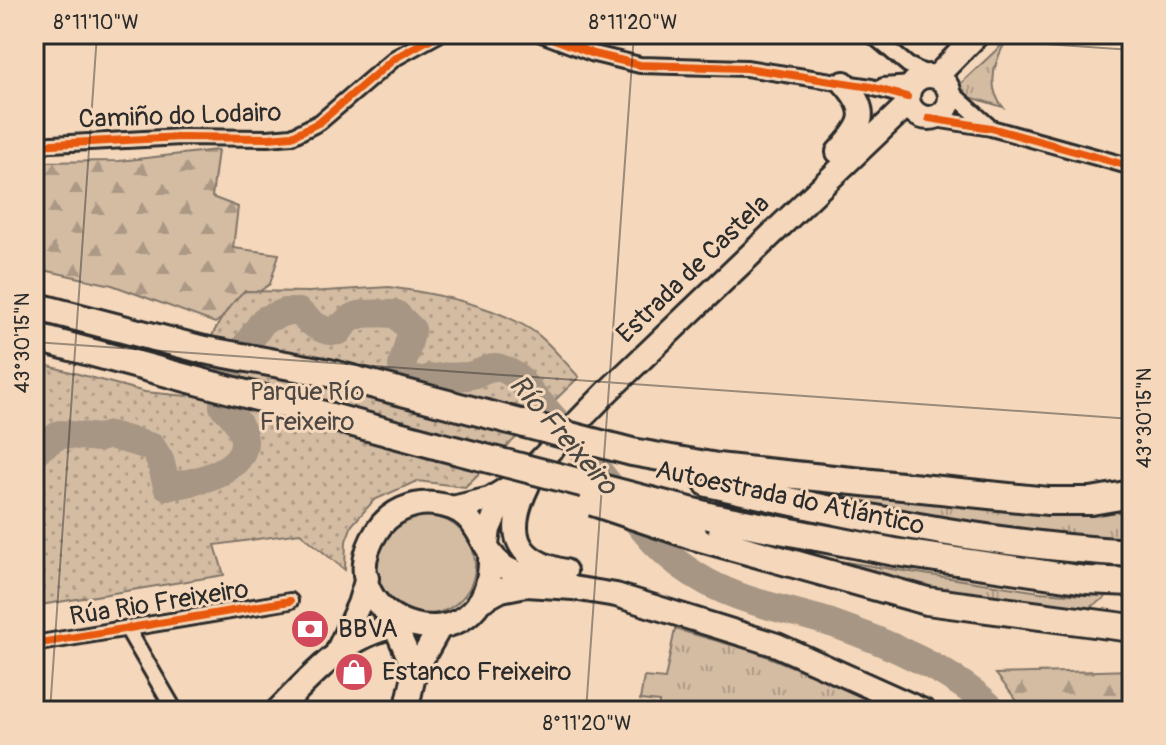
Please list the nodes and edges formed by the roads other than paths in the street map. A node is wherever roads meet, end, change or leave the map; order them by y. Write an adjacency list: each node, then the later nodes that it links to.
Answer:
1 (439, 34): 9 (street, Camiño do Lodairo)
2 (541, 34): 5 (street)
3 (871, 34): 6 (street)
4 (978, 34): 6 (main road, Estrada de Castela)
5 (844, 83): 6 (street); 11 (main road)
6 (924, 88): 7 (main road); 7 (main road); 8 (street); 11 (main road, Estrada de Castela)
7 (929, 118): 8 (street)
8 (991, 128): 10 (street)
9 (34, 145)
10 (1132, 167)
11 (823, 183): 15 (main road, Estrada de Castela)
12 (34, 306): 16 (highway, Autoestrada do Atlántico, bridge)
13 (34, 337): 14 (highway, Autoestrada do Atlántico)
14 (439, 446): 23 (highway, Autoestrada do Atlántico, bridge); 30 (highway, bridge)
15 (538, 464): 17 (main road, Estrada de Castela); 25 (main road)
16 (713, 475): 18 (highway); 21 (highway, Autoestrada do Atlántico)
17 (521, 480): 19 (main road); 20 (main road)
18 (1132, 494)
19 (452, 508): 20 (main road); 22 (main road)
20 (488, 550): 24 (main road); 27 (main road)
21 (1132, 553)
22 (367, 578): 29 (main road); 33 (main road)
23 (1132, 582)
24 (573, 588): 25 (main road); 27 (main road)
25 (616, 595): 38 (main road)
26 (290, 601): 31 (street, Rúa Rio Freixeiro)
27 (479, 602): 28 (main road)
28 (440, 627): 29 (main road); 34 (main road)
29 (398, 628): 33 (main road); 34 (main road)
30 (1132, 628)
31 (128, 630): 32 (street, Rúa Rio Freixeiro); 35 (street)
32 (34, 644)
33 (338, 650): 36 (main road)
34 (415, 671): 37 (main road)
35 (175, 711)
36 (277, 711)
37 (406, 711)
38 (924, 711)

